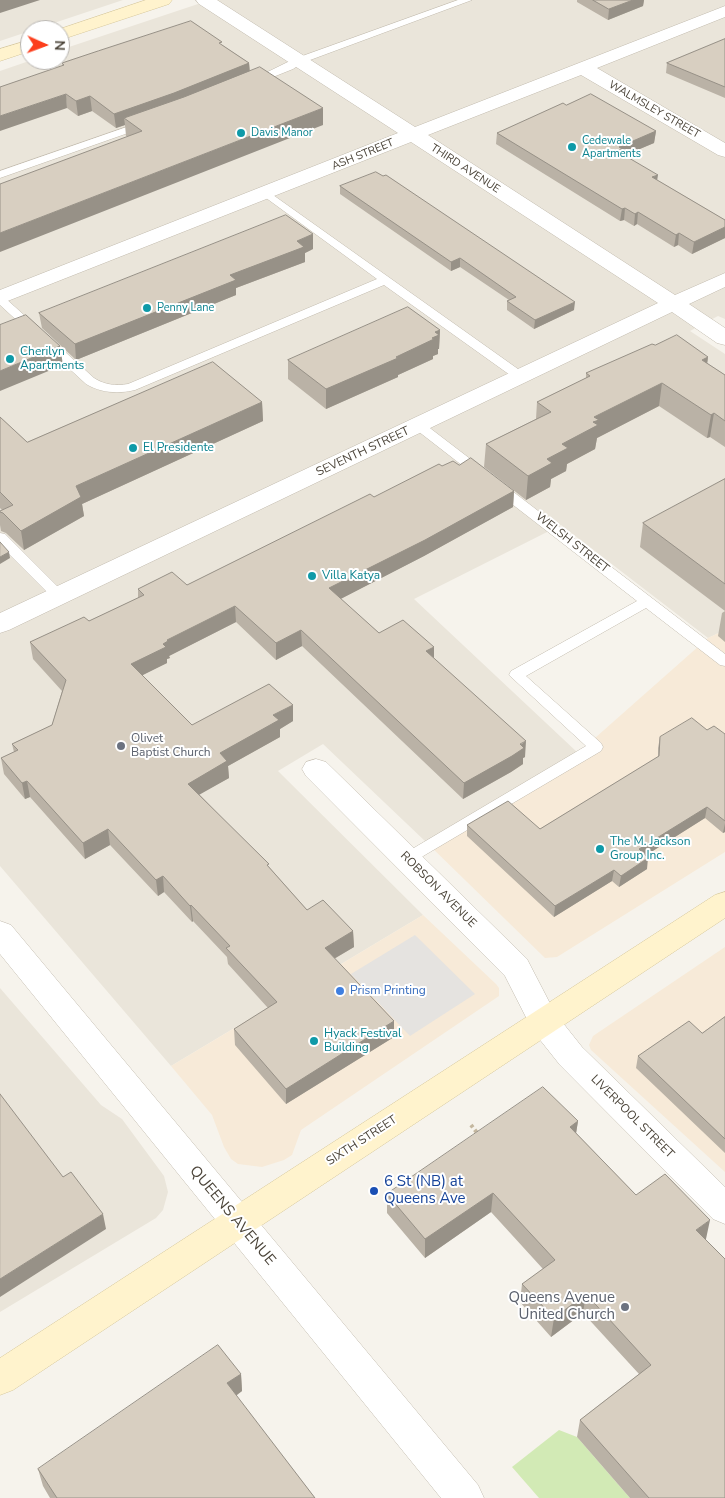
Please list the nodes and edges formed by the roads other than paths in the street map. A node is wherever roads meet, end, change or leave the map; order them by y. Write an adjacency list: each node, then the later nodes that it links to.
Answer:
1 (163, 0): 5 (street)
2 (205, 0): 8 (street, THIRD AVENUE)
3 (467, 0): 8 (lane)
4 (725, 11): 9 (street, ASH STREET)
5 (70, 31)
6 (20, 48): 7 (street)
7 (0, 55)
8 (298, 60): 10 (lane); 12 (street, THIRD AVENUE)
9 (583, 68): 12 (street, ASH STREET); 13 (street, WALMSLEY STREET)
10 (243, 86)
11 (153, 121): 14 (lane)
12 (412, 135): 15 (street, ASH STREET); 19 (street, THIRD AVENUE)
13 (725, 151)
14 (0, 175)
15 (266, 193): 17 (lane); 18 (street, ASH STREET)
16 (725, 279): 19 (street, SEVENTH STREET)
17 (385, 280): 18 (lane); 21 (lane)
18 (0, 298)
19 (674, 304): 20 (street, THIRD AVENUE); 21 (street, SEVENTH STREET)
20 (725, 338)
21 (521, 377): 22 (street, SEVENTH STREET)
22 (418, 425): 24 (street, SEVENTH STREET); 25 (lane, WELSH STREET)
23 (0, 537): 24 (lane)
24 (58, 596): 26 (street, SEVENTH STREET)
25 (647, 601): 27 (lane, WELSH STREET); 29 (lane)
26 (0, 624)
27 (725, 661)
28 (316, 769): 29 (street, ROBSON AVENUE)
29 (408, 859): 32 (street, ROBSON AVENUE)
30 (725, 903): 32 (street, SIXTH STREET)
31 (0, 933): 34 (street, QUEENS AVENUE)
32 (544, 1022): 33 (street, LIVERPOOL STREET); 34 (street, SIXTH STREET)
33 (725, 1209)
34 (237, 1222): 35 (street, SIXTH STREET); 36 (street, QUEENS AVENUE)
35 (0, 1378)
36 (464, 1498)

